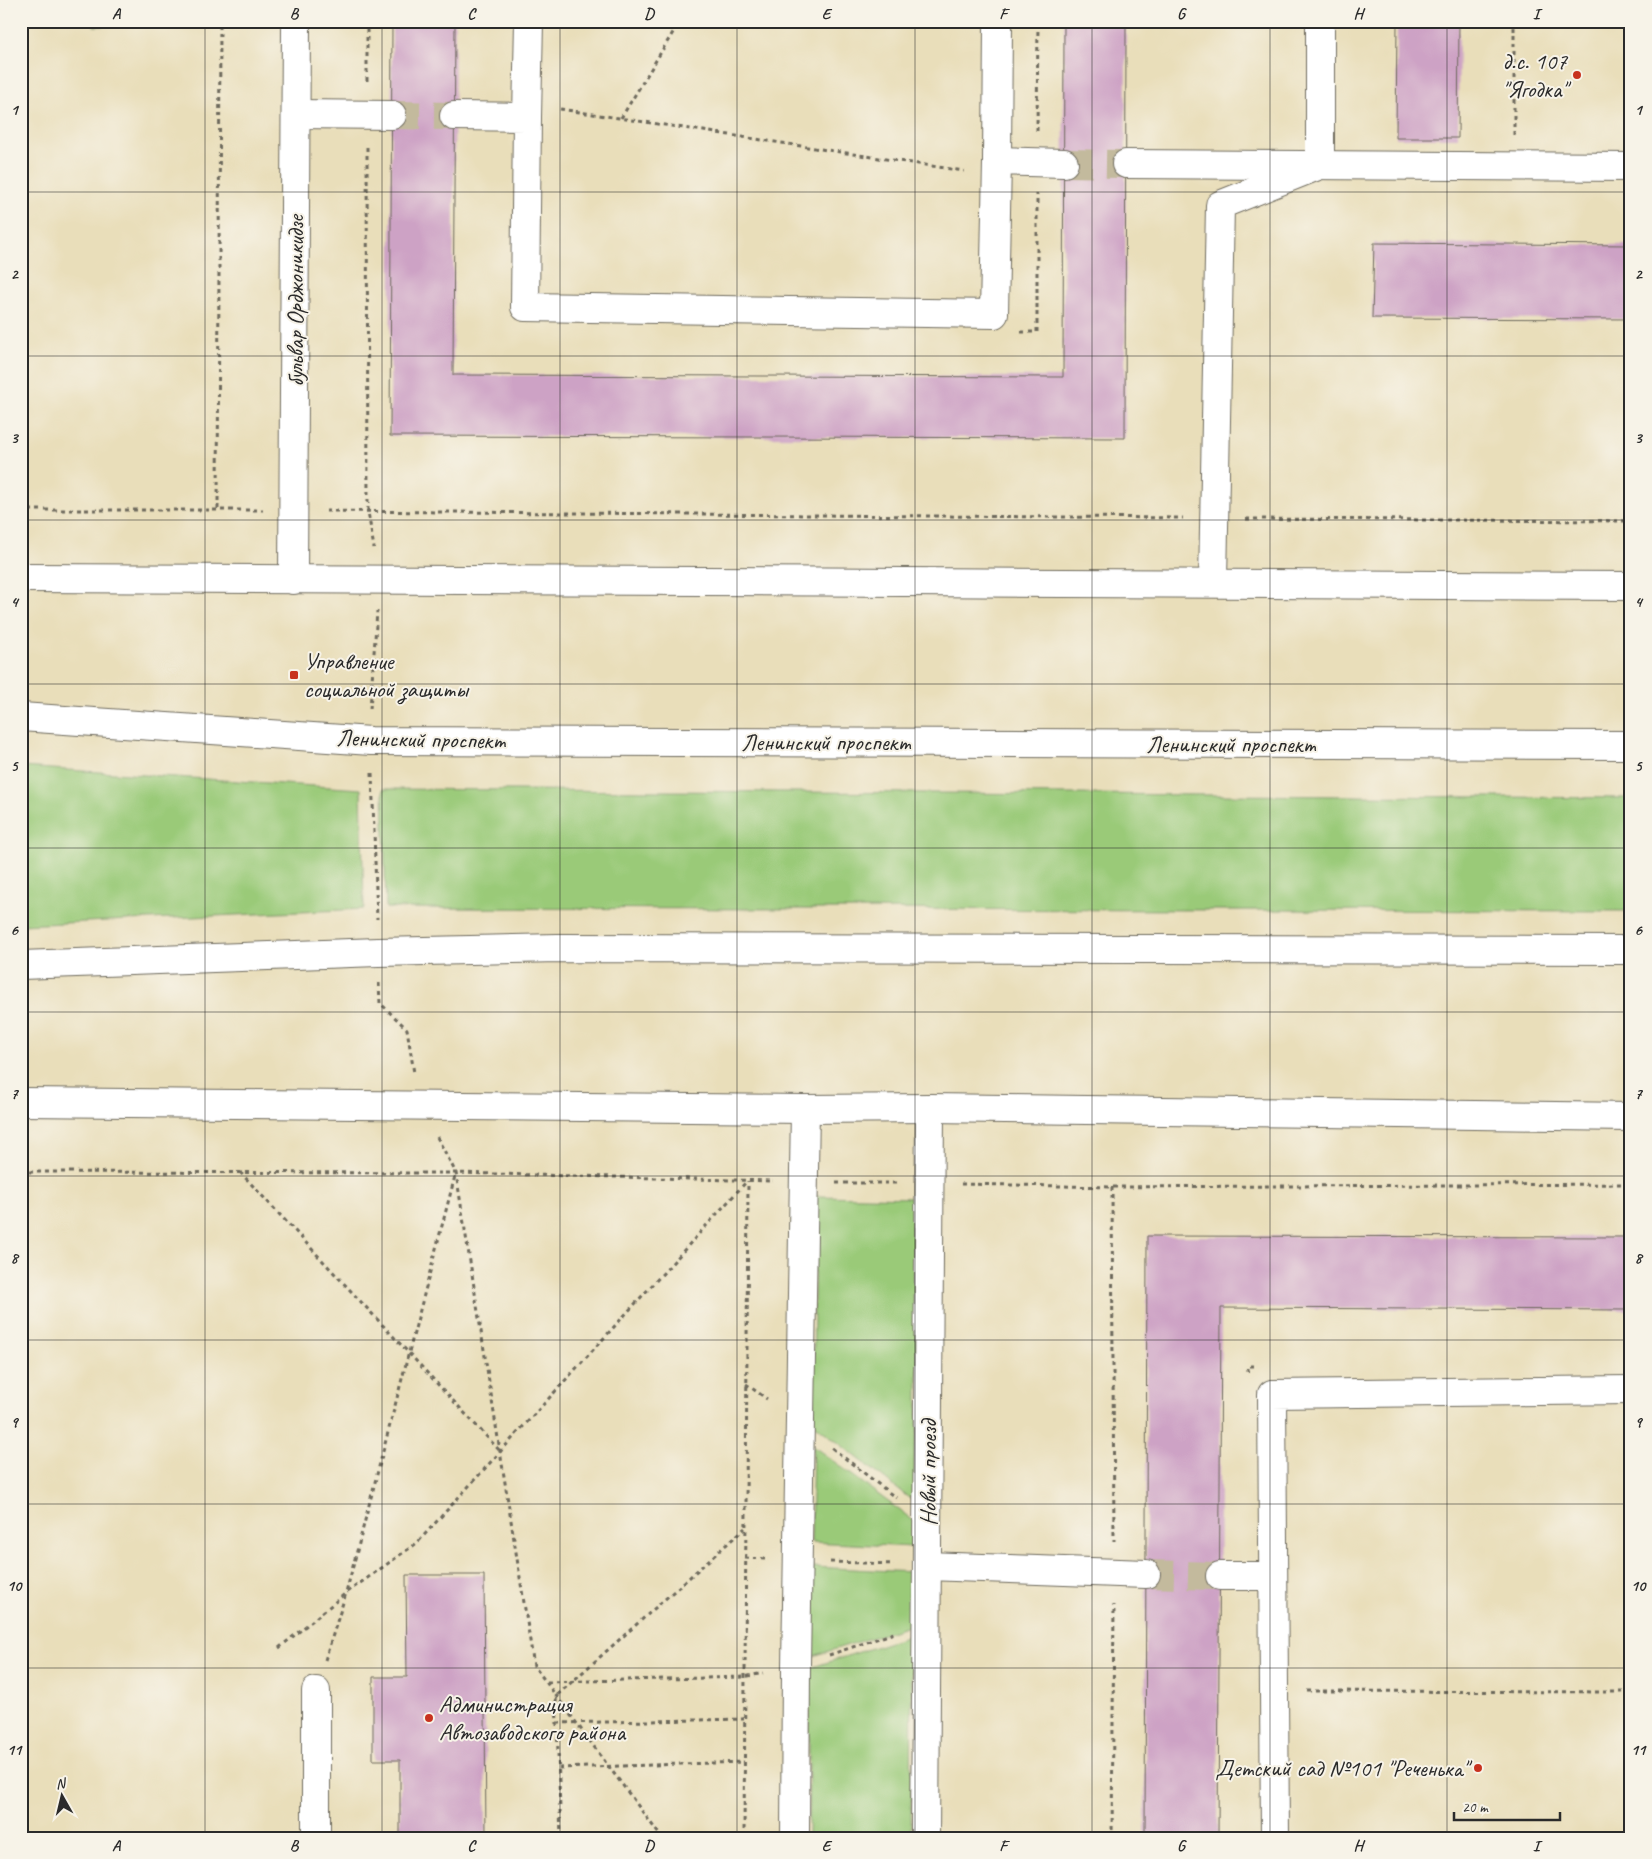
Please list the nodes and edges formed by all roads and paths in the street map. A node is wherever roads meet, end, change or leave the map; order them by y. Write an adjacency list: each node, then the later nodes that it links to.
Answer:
1 (220, 21): 23 (path)
2 (296, 21): 11 (street, бульвар Орджоникидзе)
3 (367, 21): 12 (path)
4 (529, 21): 10 (street)
5 (680, 21): 14 (path)
6 (998, 21): 21 (street)
7 (1038, 21): 15 (path)
8 (1320, 21): 18 (street)
9 (1514, 21): 19 (path)
10 (527, 110): 13 (street); 14 (path); 21 (street)
11 (296, 114): 12 (street); 25 (street, бульвар Орджоникидзе)
12 (379, 115): 26 (path)
13 (454, 116)
14 (621, 118): 21 (path)
15 (1037, 162): 16 (street); 21 (street); 22 (path)
16 (1064, 163)
17 (1126, 164): 18 (street)
18 (1320, 165): 19 (street); 27 (street)
19 (1514, 166): 20 (street)
20 (1631, 166)
21 (996, 169)
22 (1017, 332)
23 (218, 509): 24 (path); 25 (path)
24 (21, 510)
25 (293, 511): 26 (path); 30 (street, бульвар Орджоникидзе)
26 (368, 512): 27 (path)
27 (1214, 518): 28 (path); 31 (street)
28 (1631, 521)
29 (21, 578): 30 (street)
30 (293, 580): 31 (street)
31 (1213, 582): 32 (street)
32 (1631, 586)
33 (21, 717): 34 (street, Ленинский проспект)
34 (371, 741): 35 (street, Ленинский проспект); 37 (path)
35 (1631, 745)
36 (1631, 950): 37 (street)
37 (378, 952): 38 (street); 39 (path)
38 (21, 965)
39 (380, 989)
40 (21, 1102): 42 (street)
41 (930, 1108): 42 (street); 43 (street); 54 (street, Новый проезд)
42 (805, 1109): 53 (street)
43 (1631, 1117)
44 (240, 1172): 46 (path)
45 (1112, 1187): 55 (path)
46 (408, 1353): 50 (path); 50 (path); 59 (path)
47 (1258, 1366): 48 (path)
48 (1248, 1376)
49 (1631, 1390): 58 (street)
50 (500, 1451): 51 (path); 59 (path); 64 (path)
51 (745, 1528): 52 (path); 64 (path)
52 (745, 1558): 53 (path); 65 (path)
53 (798, 1560): 54 (path); 75 (street)
54 (927, 1566): 55 (street); 76 (street, Новый проезд)
55 (1114, 1573): 56 (street); 77 (path)
56 (1146, 1574)
57 (1220, 1576): 58 (street)
58 (1273, 1576): 62 (street)
59 (346, 1593): 60 (path); 61 (path)
60 (279, 1648)
61 (316, 1691): 71 (street)
62 (1275, 1691): 63 (path); 78 (street)
63 (1631, 1692)
64 (556, 1696): 66 (path); 67 (path)
65 (744, 1719): 66 (path); 68 (path)
66 (577, 1722): 67 (path); 69 (path)
67 (557, 1723): 70 (path)
68 (744, 1762): 69 (path); 74 (path)
69 (609, 1766): 70 (path); 73 (path)
70 (559, 1768): 72 (path)
71 (316, 1838)
72 (561, 1838)
73 (662, 1838)
74 (744, 1838)
75 (795, 1838)
76 (925, 1838)
77 (1112, 1838)
78 (1275, 1838)

